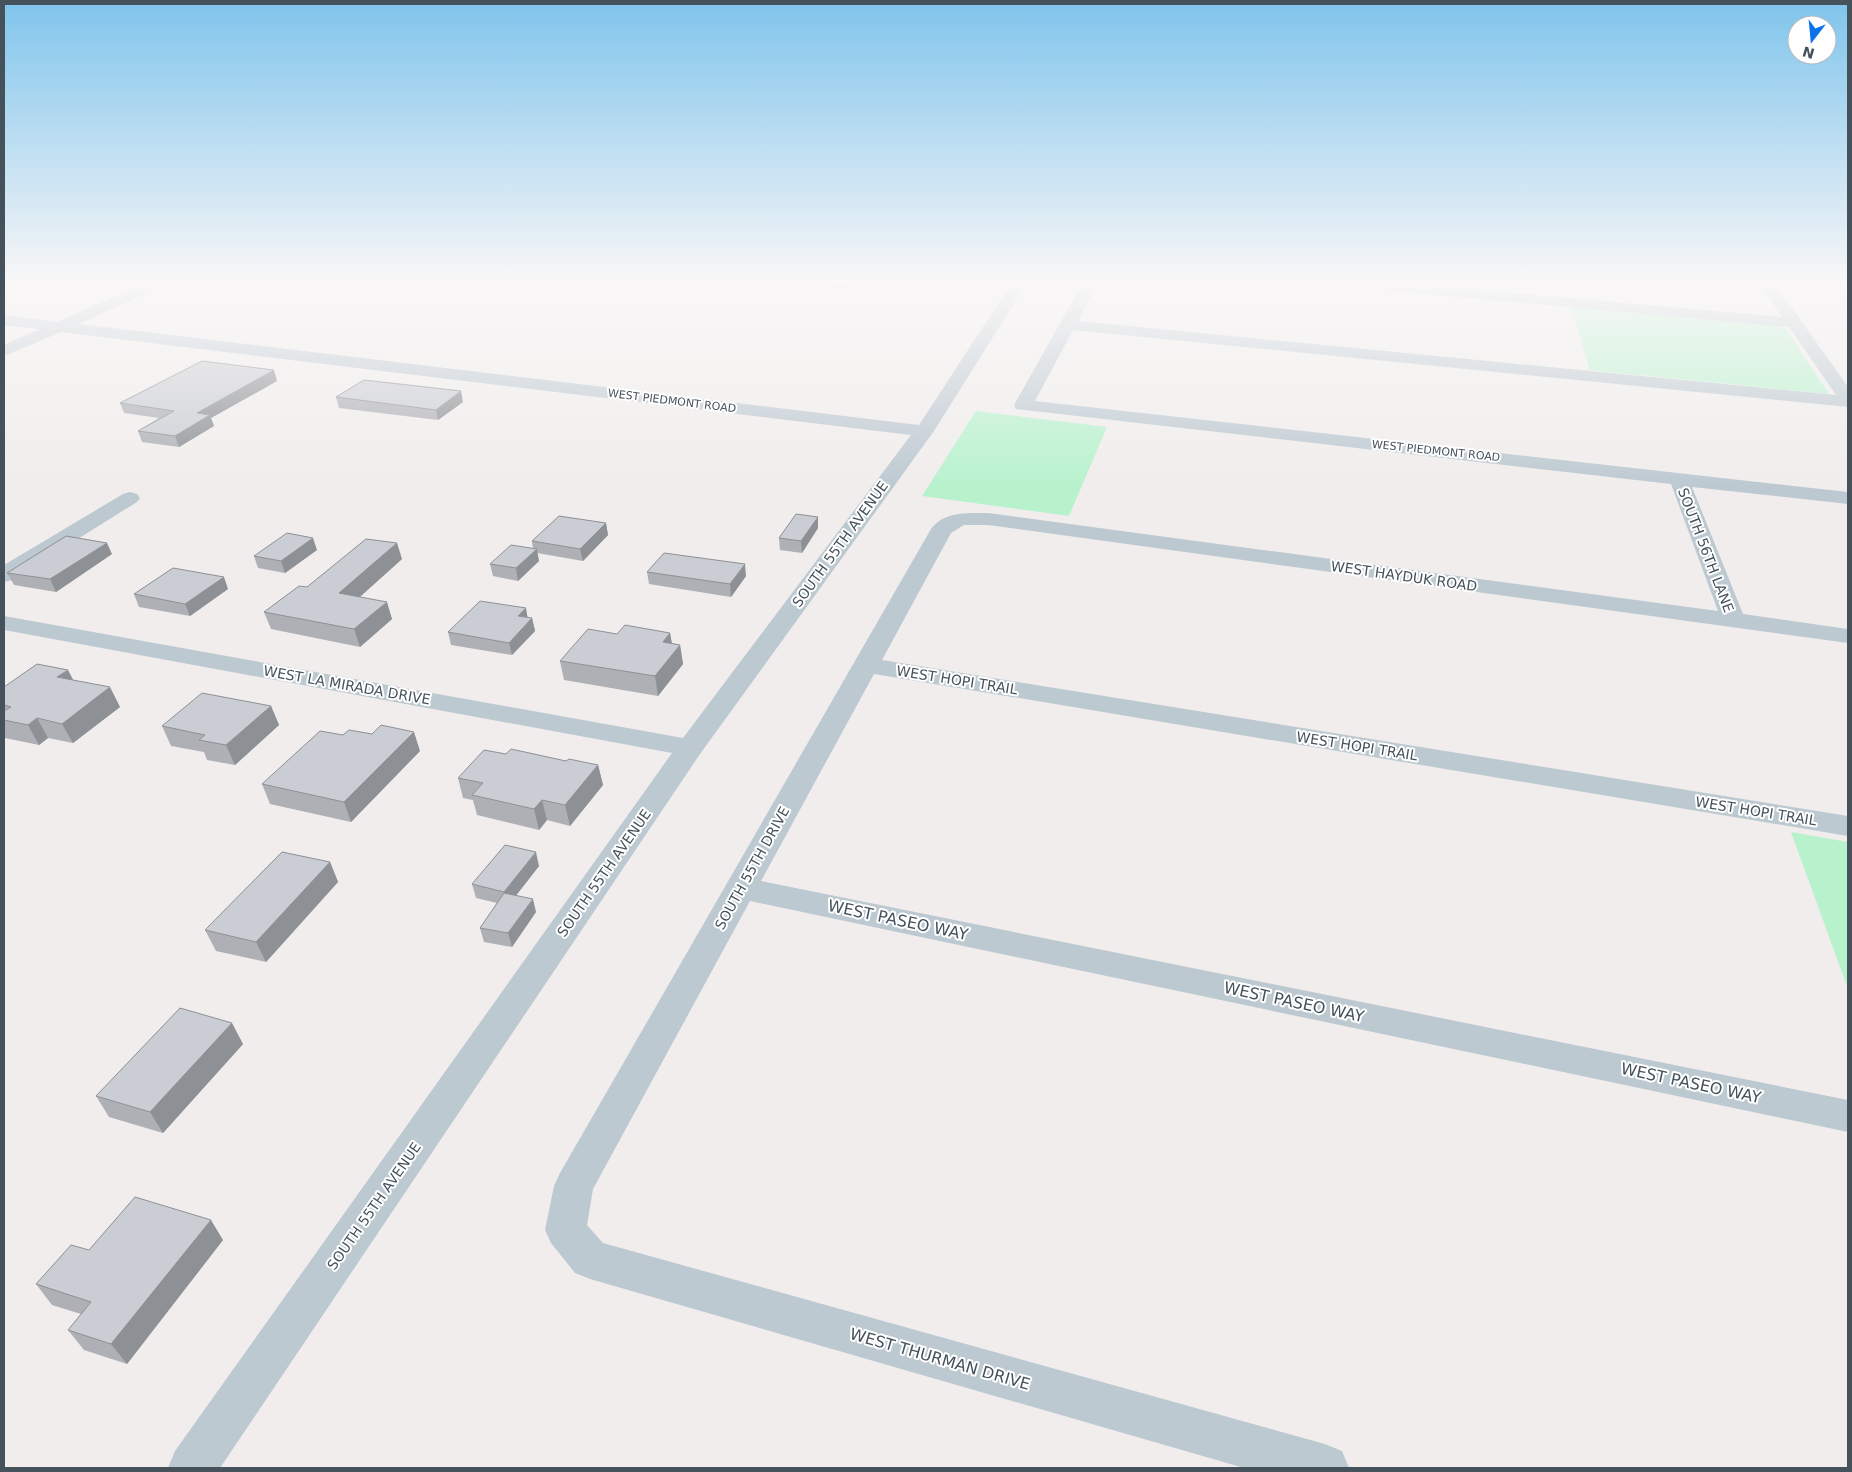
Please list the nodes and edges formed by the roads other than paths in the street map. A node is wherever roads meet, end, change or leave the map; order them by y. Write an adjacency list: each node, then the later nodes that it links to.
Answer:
1 (249, 350): 9 (street, WEST PIEDMONT ROAD)
2 (977, 350): 9 (street, SOUTH 55TH AVENUE)
3 (1053, 350): 10 (street, WEST PIEDMONT ROAD)
4 (1321, 350): 8 (street)
5 (1813, 350): 6 (street)
6 (1820, 360): 7 (street); 8 (street)
7 (1839, 362)
8 (1848, 401)
9 (924, 431): 19 (street, SOUTH 55TH AVENUE)
10 (1679, 479): 12 (street, WEST PIEDMONT ROAD); 15 (street, SOUTH 56TH LANE)
11 (130, 498): 14 (street)
12 (1848, 498)
13 (960, 519): 15 (street, WEST HAYDUK ROAD); 18 (street, SOUTH 55TH DRIVE)
14 (4, 575)
15 (1733, 620): 17 (street, WEST HAYDUK ROAD)
16 (4, 623): 19 (street, WEST LA MIRADA DRIVE)
17 (1848, 636)
18 (865, 665): 20 (street, WEST HOPI TRAIL); 21 (street, SOUTH 55TH DRIVE)
19 (690, 748): 24 (street, SOUTH 55TH AVENUE)
20 (1848, 826)
21 (740, 888): 22 (street, WEST PASEO WAY); 23 (street, SOUTH 55TH DRIVE)
22 (1848, 1116)
23 (566, 1230): 25 (street, WEST THURMAN DRIVE)
24 (192, 1468)
25 (1326, 1468)

